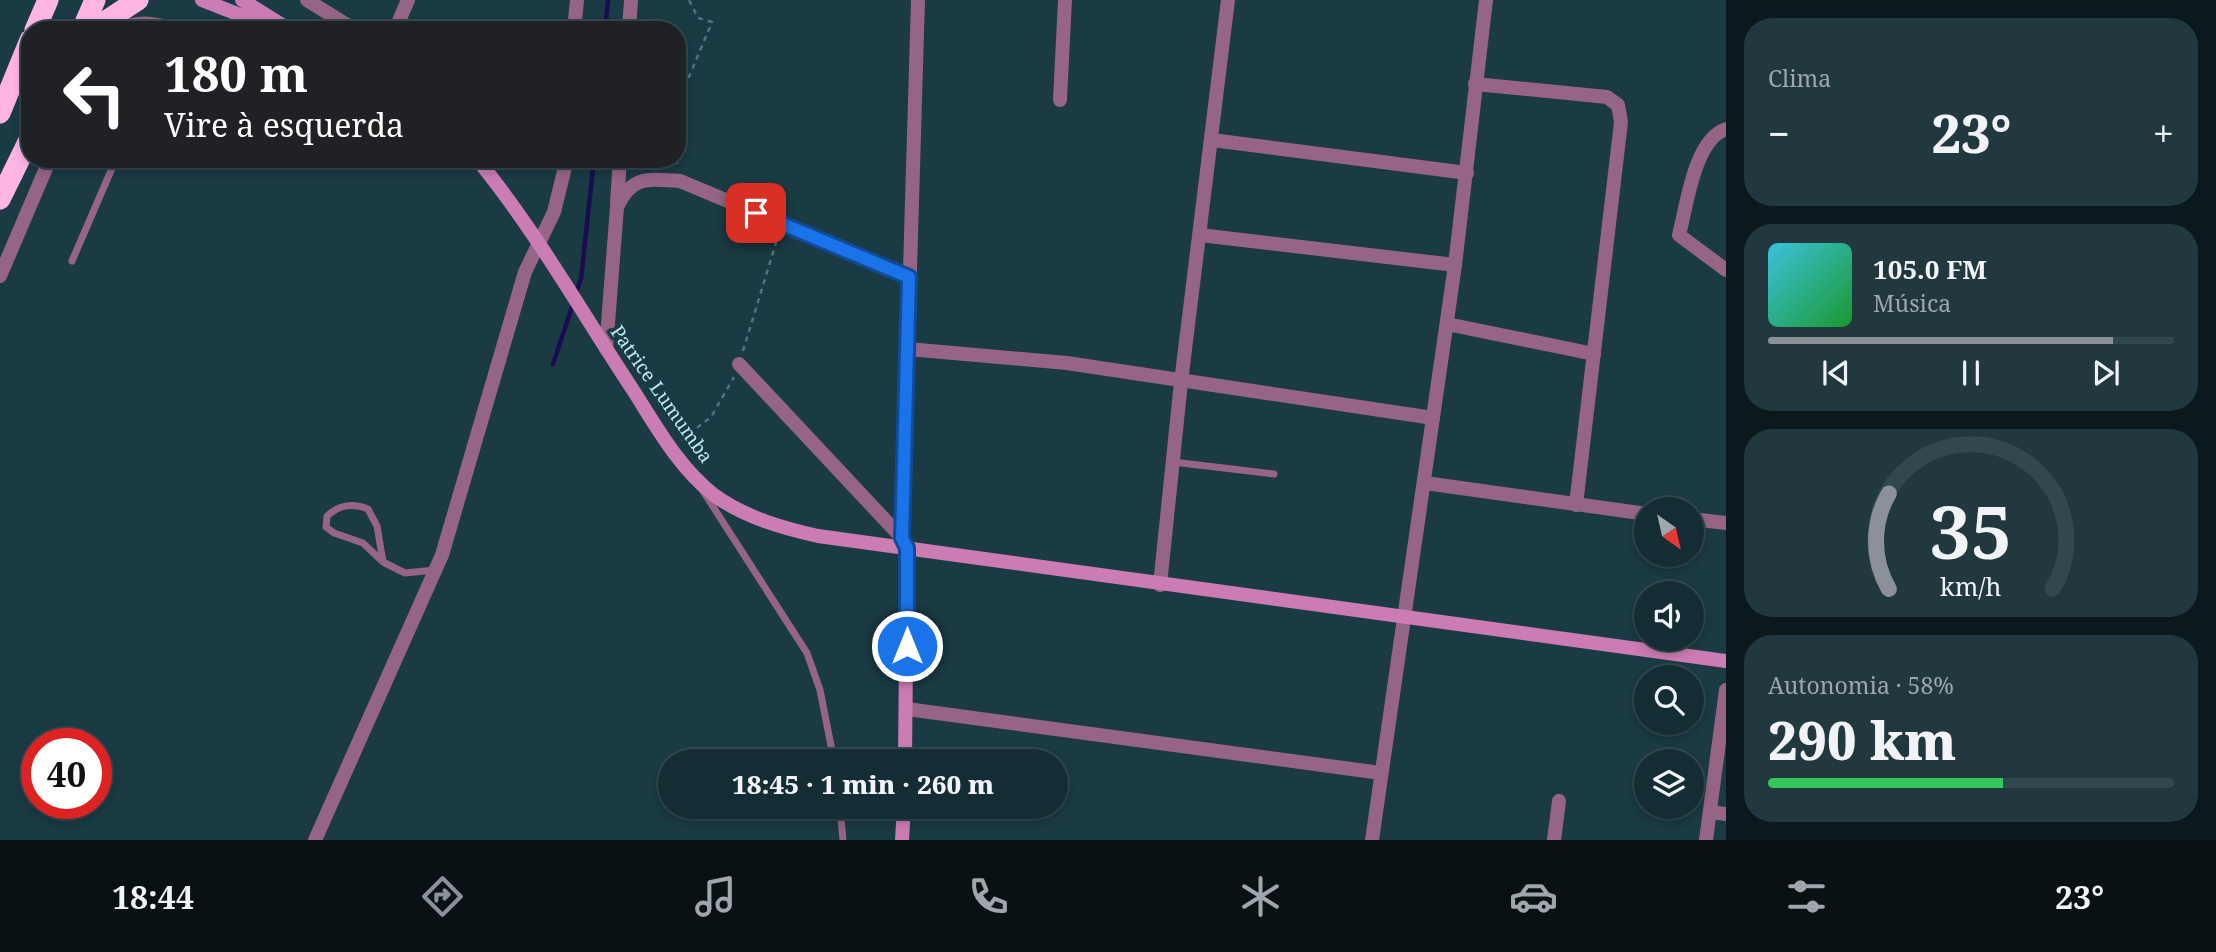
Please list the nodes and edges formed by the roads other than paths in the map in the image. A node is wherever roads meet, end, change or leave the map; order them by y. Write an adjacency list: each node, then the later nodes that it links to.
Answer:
1 (38, 0): 15 (highway)
2 (48, 0): 16 (highway)
3 (95, 0): 17 (highway)
4 (138, 0): 18 (highway)
5 (202, 0): 19 (street)
6 (242, 0): 20 (street)
7 (307, 0): 21 (street)
8 (408, 0): 22 (street)
9 (577, 0): 23 (street)
10 (631, 0): 24 (street)
11 (918, 0): 46 (street)
12 (1065, 0): 27 (street)
13 (1228, 0): 30 (street)
14 (1486, 0): 26 (street)
15 (34, 21)
16 (38, 21)
17 (86, 21)
18 (106, 21)
19 (269, 21)
20 (273, 21)
21 (341, 21)
22 (399, 21)
23 (575, 21)
24 (630, 21)
25 (21, 62): 28 (highway)
26 (1475, 84): 37 (street); 50 (street)
27 (1060, 100)
28 (0, 113)
29 (1726, 129): 44 (street)
30 (1213, 140): 37 (street); 40 (street)
31 (21, 156): 38 (highway)
32 (46, 168): 45 (street)
33 (112, 168): 42 (lane)
34 (484, 168): 41 (street)
35 (565, 168): 41 (street)
36 (619, 168): 39 (street)
37 (1467, 173): 43 (street)
38 (0, 199)
39 (617, 207): 46 (street); 48 (street)
40 (1200, 235): 43 (street); 52 (street)
41 (537, 242): 48 (street, Patrice Lumumba); 64 (street)
42 (72, 261)
43 (1455, 265): 47 (street)
44 (1726, 270)
45 (0, 276)
46 (909, 277): 49 (street)
47 (1447, 324): 50 (street); 53 (street)
48 (606, 349): 56 (street, Patrice Lumumba)
49 (908, 349): 52 (street); 62 (street)
50 (1594, 354): 58 (street)
51 (739, 364): 62 (street)
52 (1181, 382): 53 (street); 54 (street)
53 (1433, 418): 57 (street)
54 (1173, 462): 55 (lane); 65 (street)
55 (1273, 474)
56 (693, 475): 62 (street, Patrice Lumumba); 70 (lane)
57 (1425, 483): 58 (street); 66 (street)
58 (1576, 505): 59 (street)
59 (1634, 512)
60 (1704, 520): 61 (street)
61 (1726, 523)
62 (905, 543): 65 (street, Patrice Lumumba); 69 (street)
63 (383, 562): 63 (lane); 64 (lane)
64 (435, 570): 78 (street)
65 (1160, 585): 66 (street, Patrice Lumumba)
66 (1403, 618): 67 (street, Patrice Lumumba); 72 (street)
67 (1726, 661)
68 (1726, 690): 74 (street)
69 (907, 709): 71 (street); 72 (street)
70 (832, 749)
71 (905, 749)
72 (1381, 773): 81 (street)
73 (1559, 801): 82 (street)
74 (1710, 812): 75 (street); 83 (street)
75 (1726, 814)
76 (841, 819): 79 (lane)
77 (903, 819): 80 (street)
78 (316, 840)
79 (843, 840)
80 (902, 840)
81 (1372, 840)
82 (1555, 840)
83 (1706, 840)

